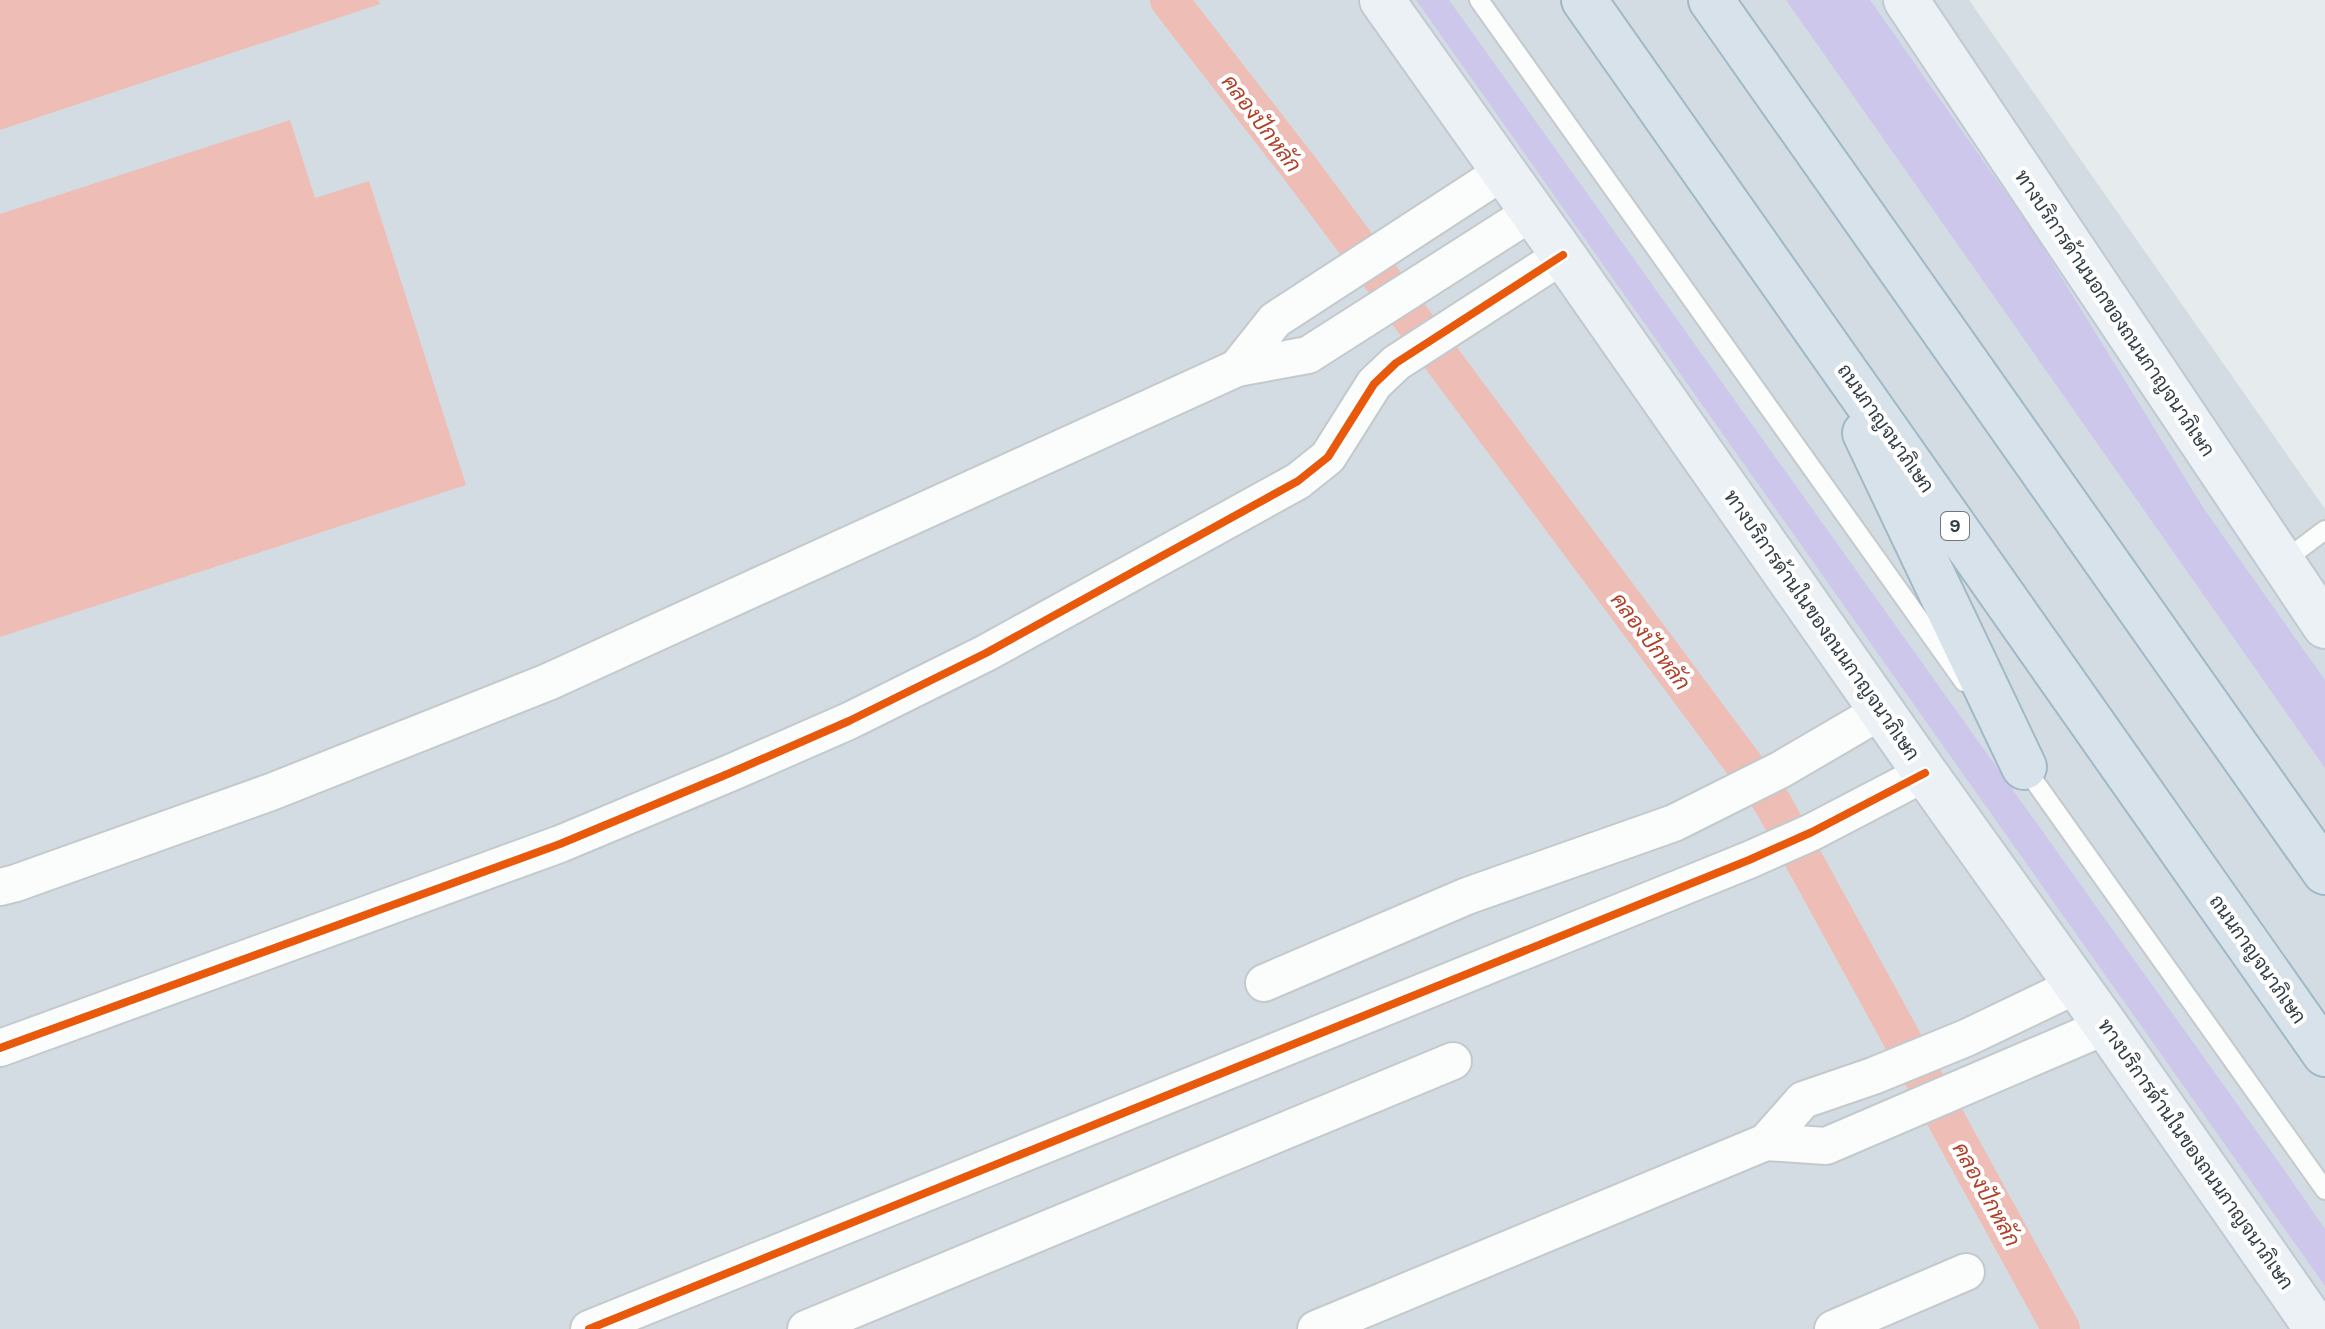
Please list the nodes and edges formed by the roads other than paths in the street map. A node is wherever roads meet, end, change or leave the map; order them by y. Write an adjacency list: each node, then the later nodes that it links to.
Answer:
1 (1382, 0): 6 (main road, ทางบริการด้านในของถนนกาญจนาภิเษก)
2 (1479, 0): 15 (lane)
3 (1584, 0): 9 (highway, ถนนกาญจนาภิเษก / 9)
4 (1711, 0): 17 (highway)
5 (1906, 0): 12 (main road, ทางบริการด้านนอกของถนนกาญจนาภิเษก)
6 (1504, 171): 7 (main road, ทางบริการด้านในของถนนกาญจนาภิเษก); 10 (street)
7 (1532, 212): 8 (main road, ทางบริการด้านในของถนนกาญจนาภิเษก); 10 (street)
8 (1563, 255): 14 (main road, ทางบริการด้านในของถนนกาญจนาภิเษก); 22 (street)
9 (1810, 319): 15 (highway); 23 (highway, ถนนกาญจนาภิเษก / 9)
10 (1237, 368): 18 (street)
11 (2325, 530): 12 (lane)
12 (2281, 563): 13 (main road, ทางบริการด้านนอกของถนนกาญจนาภิเษก)
13 (2325, 626)
14 (1881, 711): 16 (main road, ทางบริการด้านในของถนนกาญจนาภิเษก); 19 (street)
15 (2024, 767): 26 (lane)
16 (1925, 773): 20 (main road, ทางบริการด้านในของถนนกาญจนาภิเษก); 29 (street)
17 (2325, 872)
18 (0, 887)
19 (1264, 983)
20 (2077, 985): 21 (main road, ทางบริการด้านในของถนนกาญจนาภิเษก); 25 (street)
21 (2106, 1026): 25 (street); 33 (main road, ทางบริการด้านในของถนนกาญจนาภิเษก)
22 (0, 1048)
23 (2325, 1054)
24 (1453, 1061): 28 (street)
25 (1766, 1142): 31 (street)
26 (2325, 1190)
27 (1966, 1272): 32 (street)
28 (855, 1320): 30 (street)
29 (589, 1329)
30 (806, 1329)
31 (1316, 1329)
32 (1833, 1329)
33 (2317, 1329)

